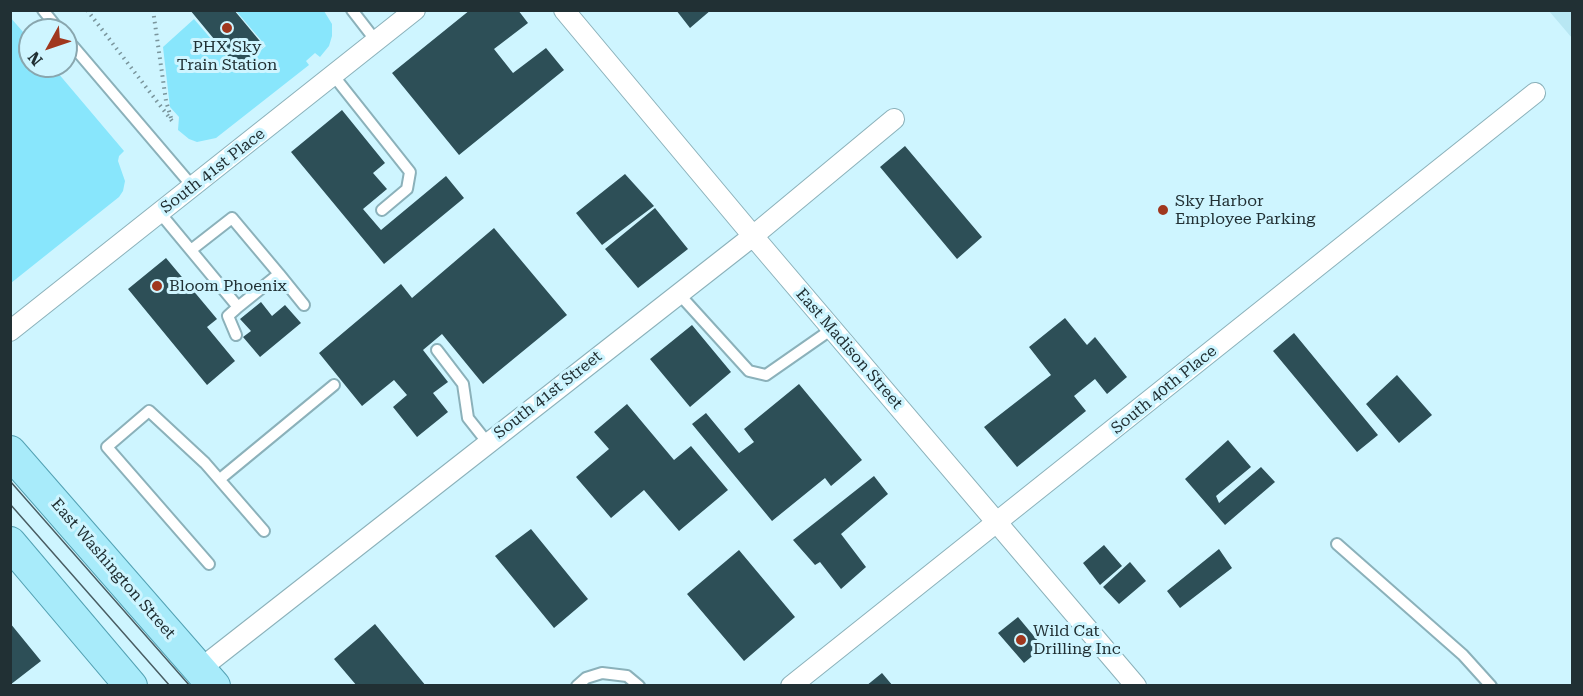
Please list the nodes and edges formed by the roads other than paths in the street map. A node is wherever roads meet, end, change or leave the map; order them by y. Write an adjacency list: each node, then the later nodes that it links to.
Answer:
1 (352, 10): 4 (lane)
2 (415, 10): 4 (street, South 41st Place)
3 (564, 10): 12 (street, East Madison Street)
4 (376, 41): 6 (street, South 41st Place)
5 (78, 52): 9 (lane)
6 (333, 75): 9 (street, South 41st Place); 10 (lane)
7 (1535, 93): 26 (street, South 40th Place)
8 (894, 119): 12 (street, South 41st Street)
9 (193, 187): 11 (street, South 41st Place)
10 (382, 210)
11 (160, 213): 13 (lane); 19 (street, South 41st Place)
12 (753, 236): 15 (street, South 41st Street); 18 (street, East Madison Street)
13 (191, 250): 14 (lane); 17 (lane)
14 (279, 274): 16 (lane); 17 (lane)
15 (679, 294): 18 (lane); 23 (street, South 41st Street)
16 (304, 305)
17 (238, 307): 20 (lane)
18 (832, 329): 26 (street, East Madison Street)
19 (10, 331)
20 (236, 335)
21 (437, 350): 23 (lane)
22 (334, 385): 25 (lane)
23 (487, 442): 31 (street, South 41st Street)
24 (10, 452): 31 (main road, East Washington Street)
25 (220, 479): 27 (lane); 30 (lane)
26 (998, 522): 35 (street, South 40th Place); 36 (street, East Madison Street)
27 (264, 531)
28 (10, 543): 32 (main road)
29 (1337, 544): 37 (lane)
30 (209, 564)
31 (207, 677)
32 (131, 686)
33 (577, 686): 34 (lane)
34 (639, 686)
35 (791, 686)
36 (1136, 686)
37 (1491, 686)

